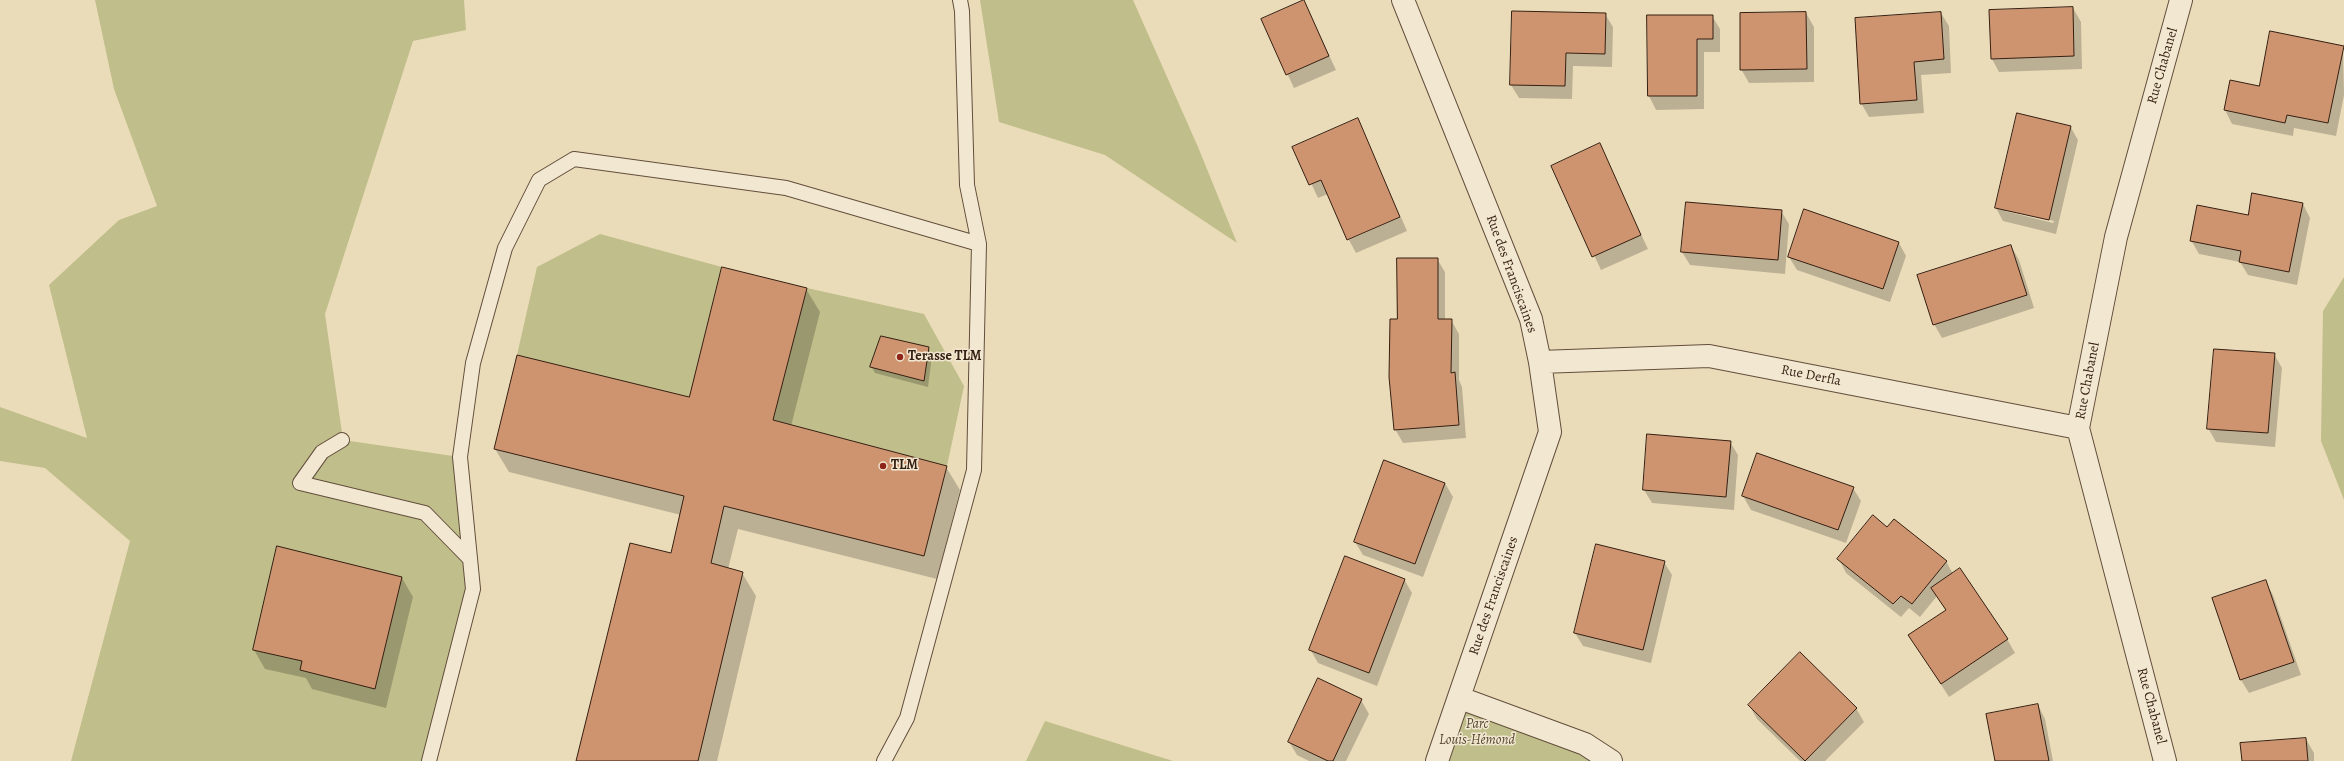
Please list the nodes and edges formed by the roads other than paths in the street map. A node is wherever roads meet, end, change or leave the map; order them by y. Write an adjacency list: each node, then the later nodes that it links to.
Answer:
1 (960, 0): 4 (lane)
2 (1403, 0): 5 (street, Rue des Franciscaines)
3 (2182, 0): 6 (street, Rue Chabanel)
4 (979, 244): 8 (lane); 11 (lane)
5 (1540, 362): 6 (street, Rue Derfla); 9 (street, Rue des Franciscaines)
6 (2078, 428): 14 (street, Rue Chabanel)
7 (342, 440): 8 (lane)
8 (470, 559): 10 (lane)
9 (1460, 698): 12 (street, Rue des Franciscaines); 13 (street)
10 (429, 761)
11 (884, 761)
12 (1436, 761)
13 (1611, 761)
14 (2165, 761)

